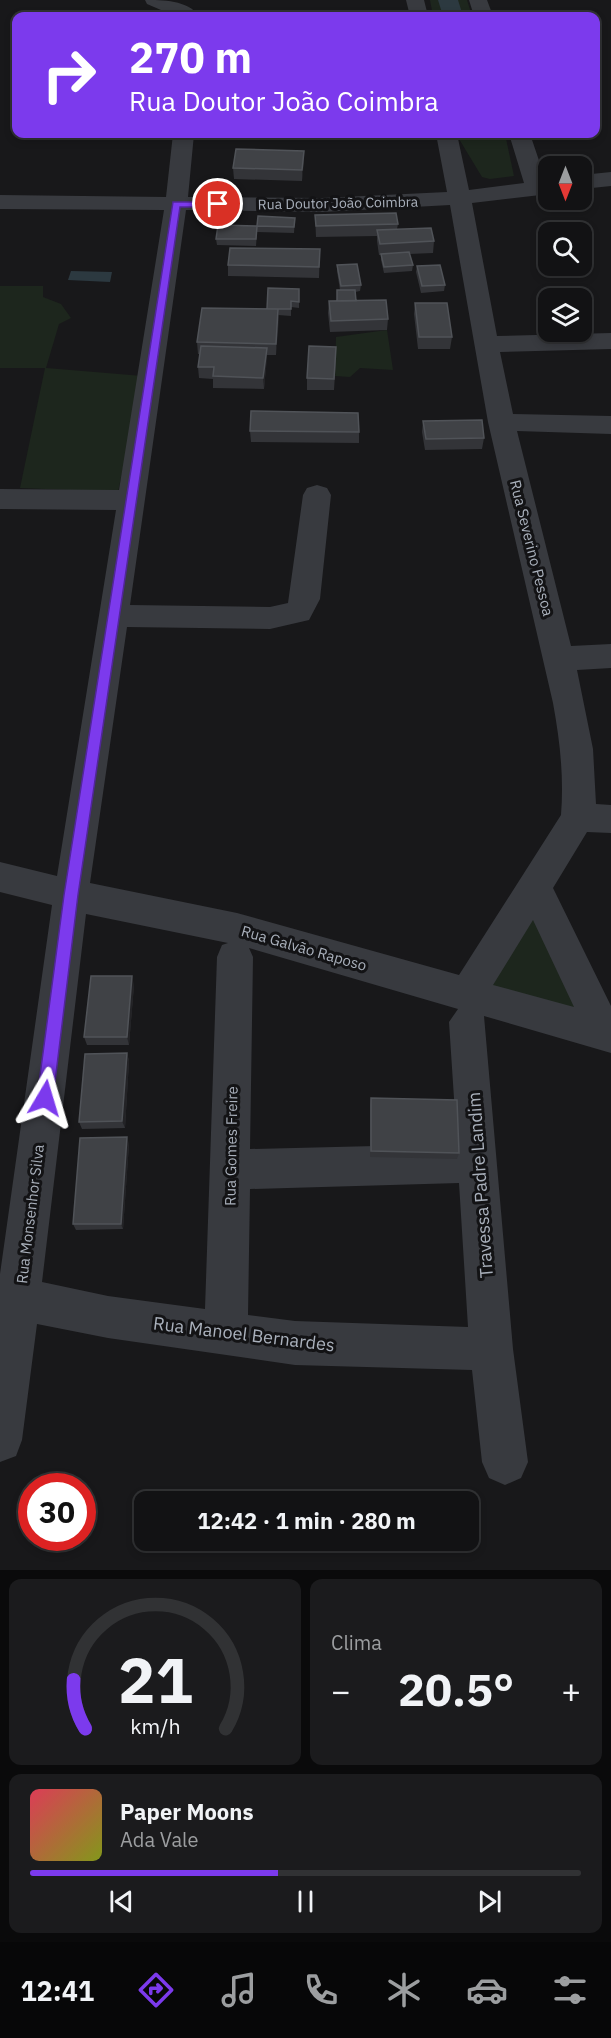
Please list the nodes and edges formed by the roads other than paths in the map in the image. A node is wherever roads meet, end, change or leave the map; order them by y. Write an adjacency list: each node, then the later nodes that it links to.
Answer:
1 (154, 0): 2 (street)
2 (180, 12)
3 (183, 138): 12 (street, Rua Monsenhor Silva)
4 (445, 138): 10 (street, Rua Severino Pessoa)
5 (522, 138): 6 (street)
6 (538, 175)
7 (611, 179): 8 (street)
8 (592, 181)
9 (538, 188): 10 (street, Rua Doutor João Coimbra)
10 (460, 197): 12 (street, Rua Doutor João Coimbra); 14 (street, Rua Severino Pessoa)
11 (0, 202): 12 (street, Rua Doutor João Coimbra)
12 (176, 204): 19 (street, Rua Monsenhor Silva)
13 (611, 341): 14 (street)
14 (488, 344): 15 (street, Rua Severino Pessoa)
15 (501, 422): 16 (street); 22 (street, Rua Severino Pessoa)
16 (611, 425)
17 (317, 495): 20 (street)
18 (0, 498): 19 (street)
19 (131, 500): 20 (street, Rua Monsenhor Silva)
20 (114, 616): 26 (street, Rua Monsenhor Silva)
21 (611, 656): 22 (street)
22 (559, 659): 23 (street, Rua Severino Pessoa)
23 (595, 819): 25 (street, Rua Severino Pessoa)
24 (0, 877): 26 (street, Rua Galvão Raposo)
25 (535, 888): 28 (street, Rua Severino Pessoa); 29 (street)
26 (71, 895): 28 (street, Rua Galvão Raposo); 32 (street, Rua Monsenhor Silva)
27 (235, 957): 31 (street, Rua Gomes Freire)
28 (468, 1008): 29 (street, Rua Galvão Raposo); 30 (street, Travessa Padre Landim)
29 (608, 1034)
30 (478, 1163): 31 (street); 34 (street, Travessa Padre Landim)
31 (231, 1169): 33 (street, Rua Gomes Freire)
32 (10, 1298): 33 (street, Rua Manoel Bernardes); 35 (street, Rua Monsenhor Silva)
33 (226, 1335): 34 (street, Rua Manoel Bernardes)
34 (491, 1349): 36 (street, Travessa Padre Landim)
35 (0, 1440)
36 (505, 1462)

